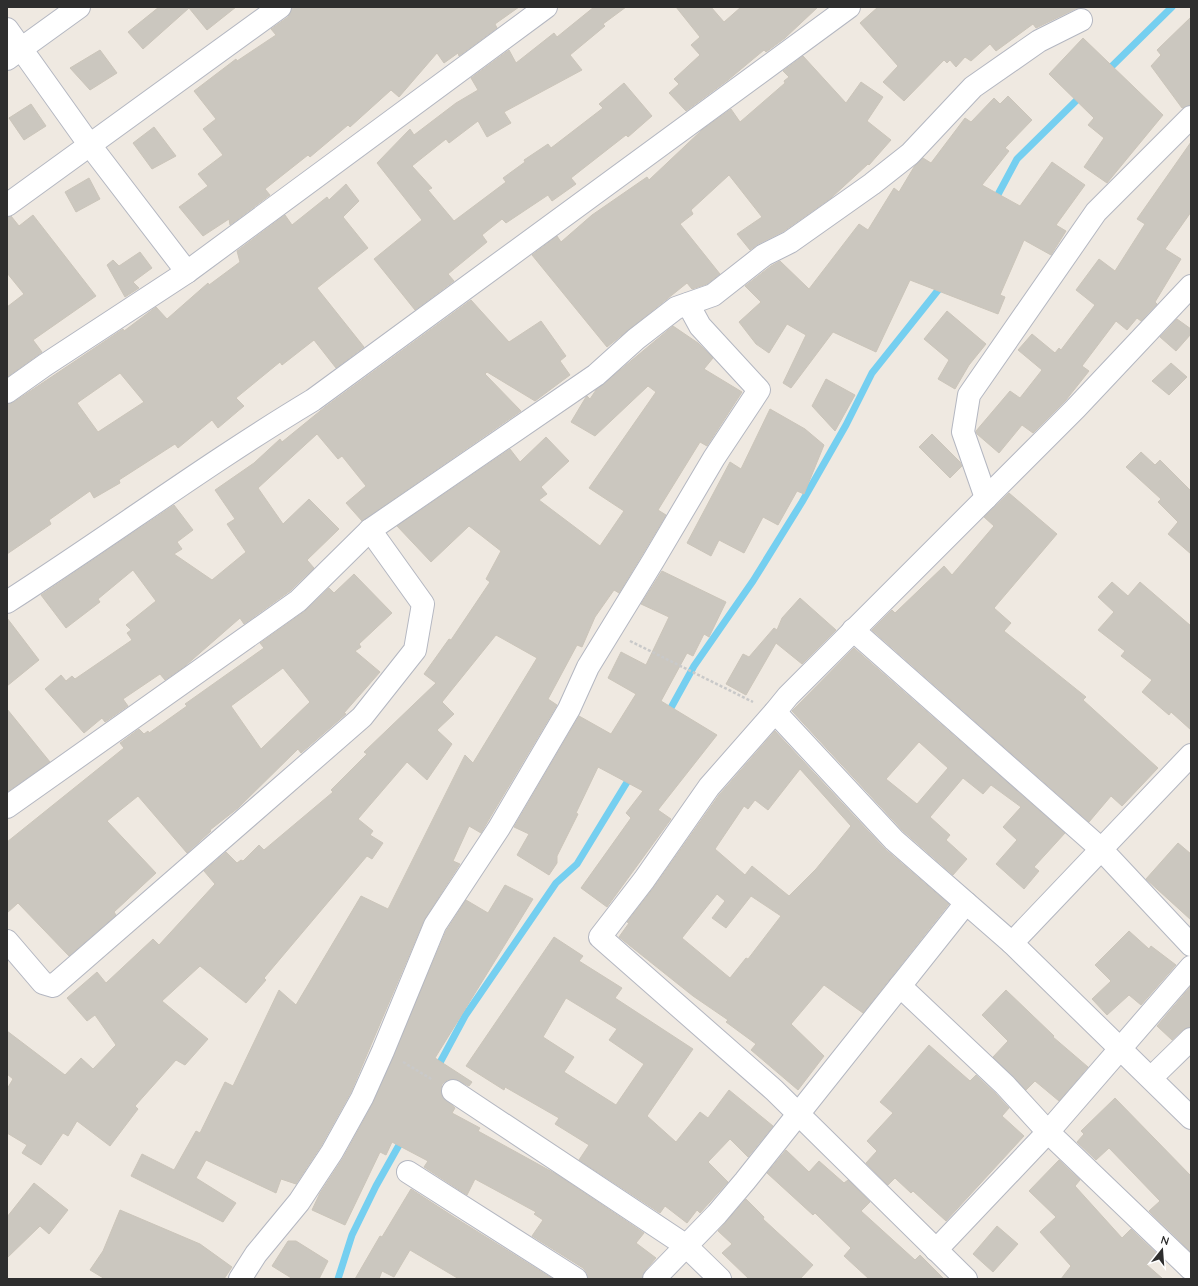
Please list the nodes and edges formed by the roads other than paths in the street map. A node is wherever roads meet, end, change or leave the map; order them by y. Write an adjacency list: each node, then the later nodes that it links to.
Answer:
1 (79, 7): 7 (street)
2 (280, 7): 9 (street)
3 (546, 7): 11 (street)
4 (849, 7): 17 (street)
5 (1081, 20): 13 (street)
6 (7, 29): 7 (street)
7 (14, 54): 9 (street)
8 (1191, 117): 15 (street)
9 (89, 144): 10 (street); 11 (street)
10 (7, 205)
11 (187, 272): 14 (street)
12 (1191, 286): 15 (street)
13 (688, 304): 16 (street); 40 (street)
14 (7, 392)
15 (986, 498): 18 (street)
16 (370, 530): 21 (street); 24 (street)
17 (7, 602)
18 (853, 630): 19 (street); 22 (street)
19 (775, 712): 23 (street); 33 (street)
20 (1191, 755): 22 (street)
21 (7, 807)
22 (1100, 848): 25 (street); 26 (street)
23 (966, 903): 25 (street); 28 (street)
24 (7, 941)
25 (1012, 943): 30 (street)
26 (1191, 944)
27 (1191, 967): 30 (street)
28 (900, 986): 33 (street); 35 (street)
29 (1191, 1039): 31 (street)
30 (1120, 1050): 31 (street); 35 (street)
31 (1152, 1077): 34 (street)
32 (453, 1091): 37 (street)
33 (797, 1114): 37 (street); 38 (street)
34 (1191, 1118)
35 (1048, 1132): 38 (street); 39 (street)
36 (408, 1172): 41 (street)
37 (685, 1245): 42 (street); 43 (street)
38 (936, 1250): 44 (street)
39 (1191, 1269)
40 (240, 1279)
41 (576, 1279)
42 (654, 1279)
43 (720, 1279)
44 (966, 1279)

